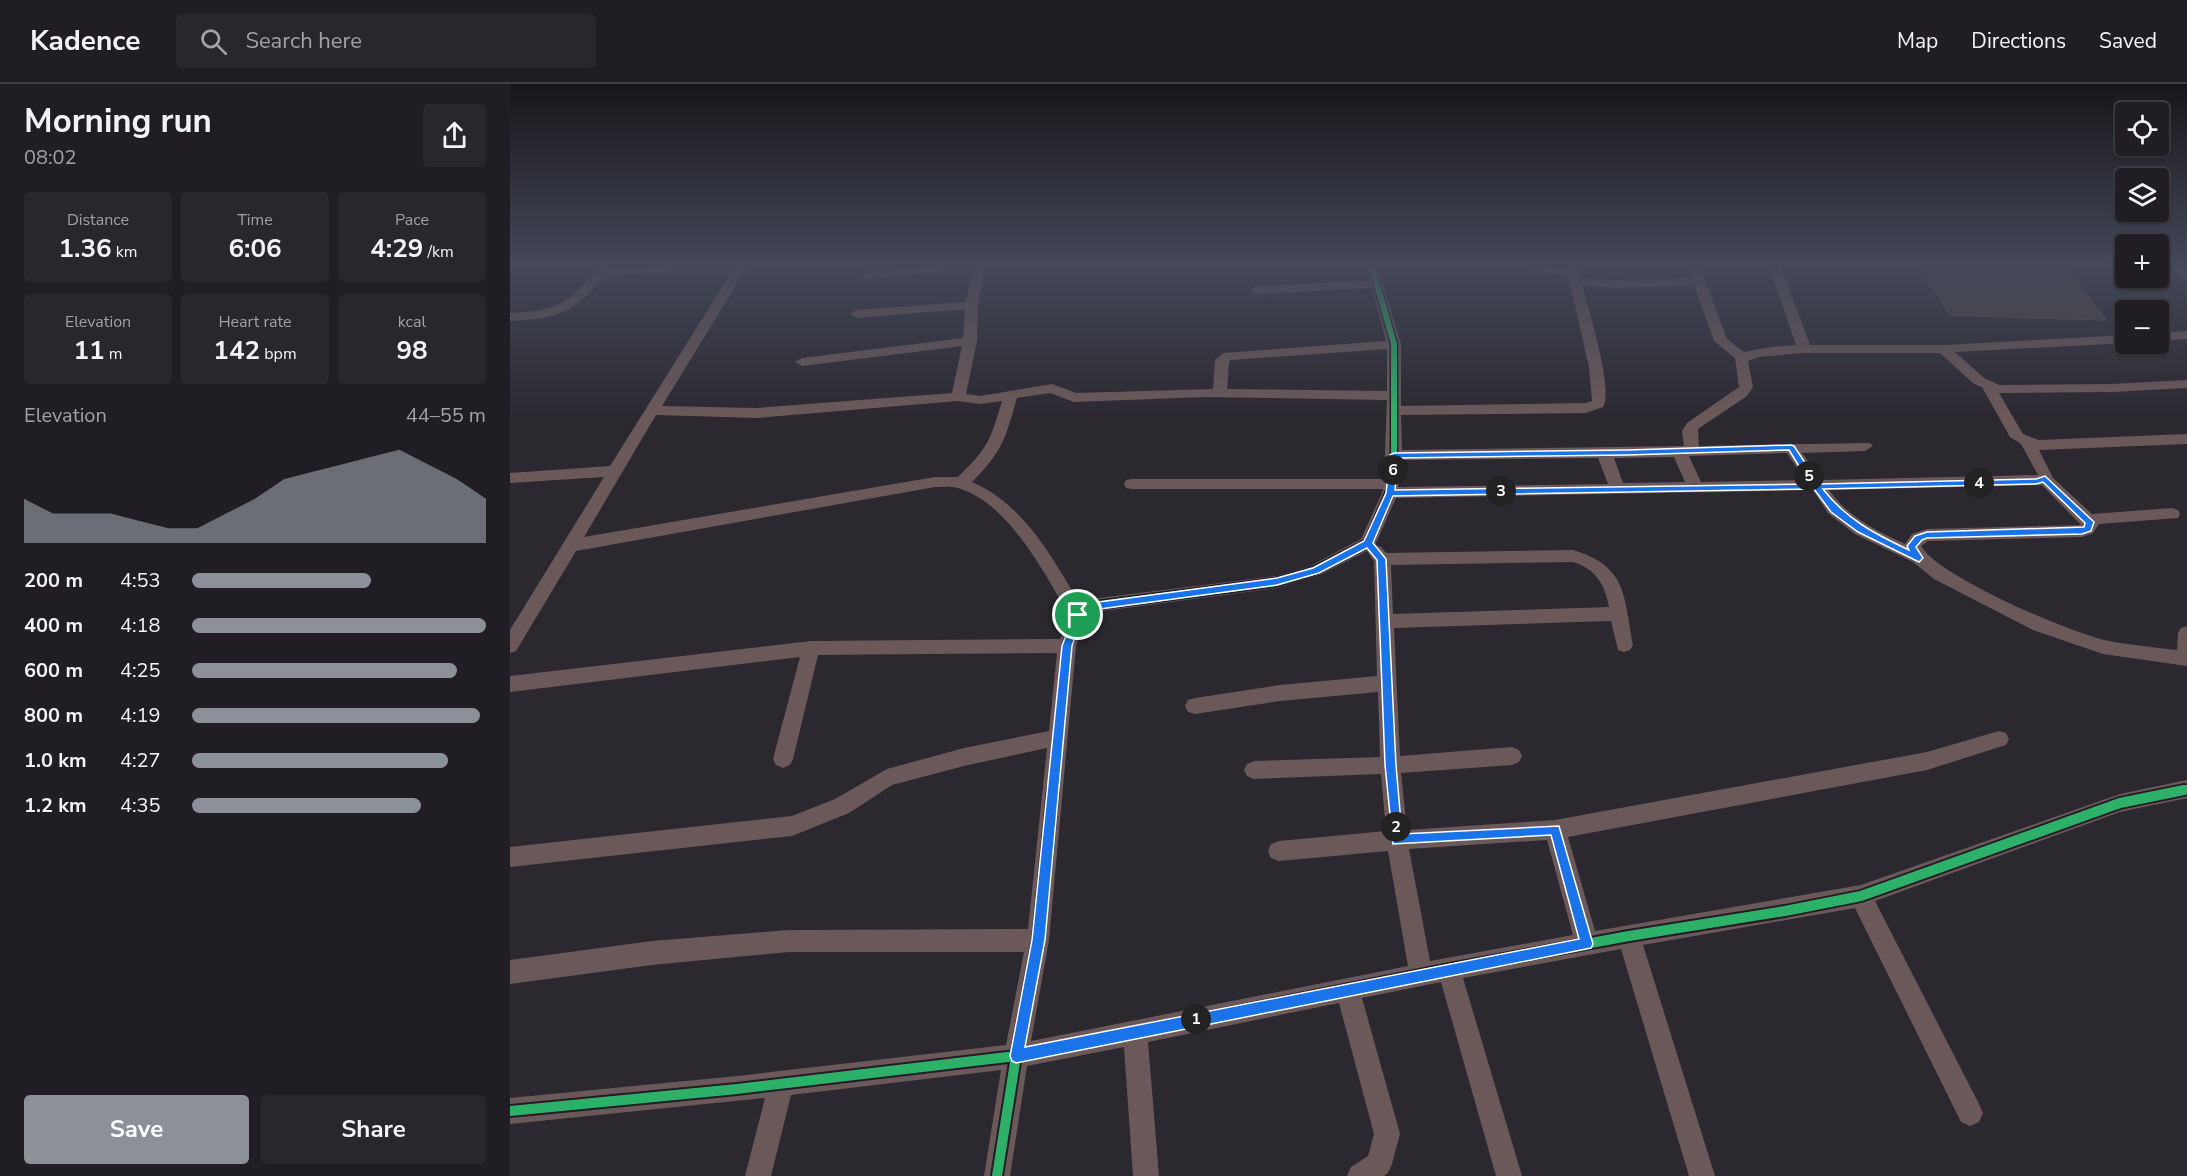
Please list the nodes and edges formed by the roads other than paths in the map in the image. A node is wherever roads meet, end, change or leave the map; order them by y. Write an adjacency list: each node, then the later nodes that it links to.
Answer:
1 (545, 315): 8 (street)
2 (711, 315): 24 (street)
3 (971, 315): 12 (street)
4 (1385, 315): 13 (street)
5 (1583, 315): 23 (street)
6 (1712, 315): 16 (street)
7 (1792, 315): 14 (street)
8 (510, 317)
9 (2187, 335): 10 (street)
10 (2169, 336)
11 (2115, 340): 15 (street)
12 (970, 341): 17 (street); 22 (street)
13 (1394, 344): 20 (street); 23 (street)
14 (1804, 348): 15 (street); 16 (street)
15 (1942, 348): 19 (street)
16 (1742, 357): 29 (street)
17 (802, 362)
18 (2187, 384): 19 (street)
19 (1988, 386): 26 (street)
20 (1220, 393): 21 (street); 23 (street)
21 (1011, 394): 22 (street); 35 (street)
22 (958, 397): 24 (street)
23 (1394, 404): 31 (street)
24 (652, 410): 32 (street)
25 (2187, 439): 26 (street)
26 (2028, 443): 34 (street)
27 (1865, 446): 28 (street)
28 (1791, 448): 29 (street); 37 (street)
29 (1686, 450): 30 (street); 39 (street)
30 (1604, 453): 31 (street); 38 (street)
31 (1394, 455): 40 (street)
32 (615, 471): 33 (street); 44 (street)
33 (510, 478)
34 (2045, 479): 37 (street); 42 (street)
35 (962, 483): 44 (street); 48 (street)
36 (1132, 484): 40 (street)
37 (1816, 486): 39 (street); 45 (street)
38 (1617, 488): 39 (street); 40 (street)
39 (1696, 488)
40 (1391, 489): 43 (street)
41 (2172, 514): 42 (street)
42 (2090, 522): 45 (street)
43 (1368, 543): 46 (street); 48 (street)
44 (569, 546): 52 (street)
45 (1919, 558): 55 (street)
46 (1382, 559): 47 (street); 49 (street)
47 (1618, 614): 49 (street); 51 (street)
48 (1078, 615): 53 (street)
49 (1386, 621): 56 (street)
50 (2187, 633): 55 (street)
51 (1624, 645)
52 (510, 646)
53 (1067, 646): 54 (street); 59 (street)
54 (811, 648): 57 (street); 62 (street)
55 (2187, 659)
56 (1388, 683): 58 (street); 63 (street)
57 (510, 684)
58 (1195, 706)
59 (1058, 737): 69 (street); 72 (street)
60 (1999, 739): 66 (street)
61 (1512, 756): 63 (street)
62 (783, 759)
63 (1390, 765): 64 (street); 67 (street)
64 (1254, 770)
65 (2187, 789): 70 (street)
66 (1555, 830): 67 (street); 73 (street)
67 (1397, 840): 68 (street); 76 (street)
68 (1279, 851)
69 (510, 857)
70 (1861, 896): 71 (street); 82 (street)
71 (1629, 936): 73 (street); 88 (street)
72 (1038, 940): 75 (street); 79 (street)
73 (1587, 944): 74 (street)
74 (1449, 969): 76 (street); 87 (street)
75 (510, 972)
76 (1421, 974): 77 (street)
77 (1347, 989): 78 (street); 86 (street)
78 (1135, 1031): 79 (street); 85 (street)
79 (1016, 1056): 80 (street); 84 (street)
80 (781, 1084): 81 (street); 83 (street)
81 (510, 1112)
82 (1970, 1113)
83 (758, 1176)
84 (997, 1176)
85 (1146, 1176)
86 (1360, 1176)
87 (1509, 1176)
88 (1702, 1176)

